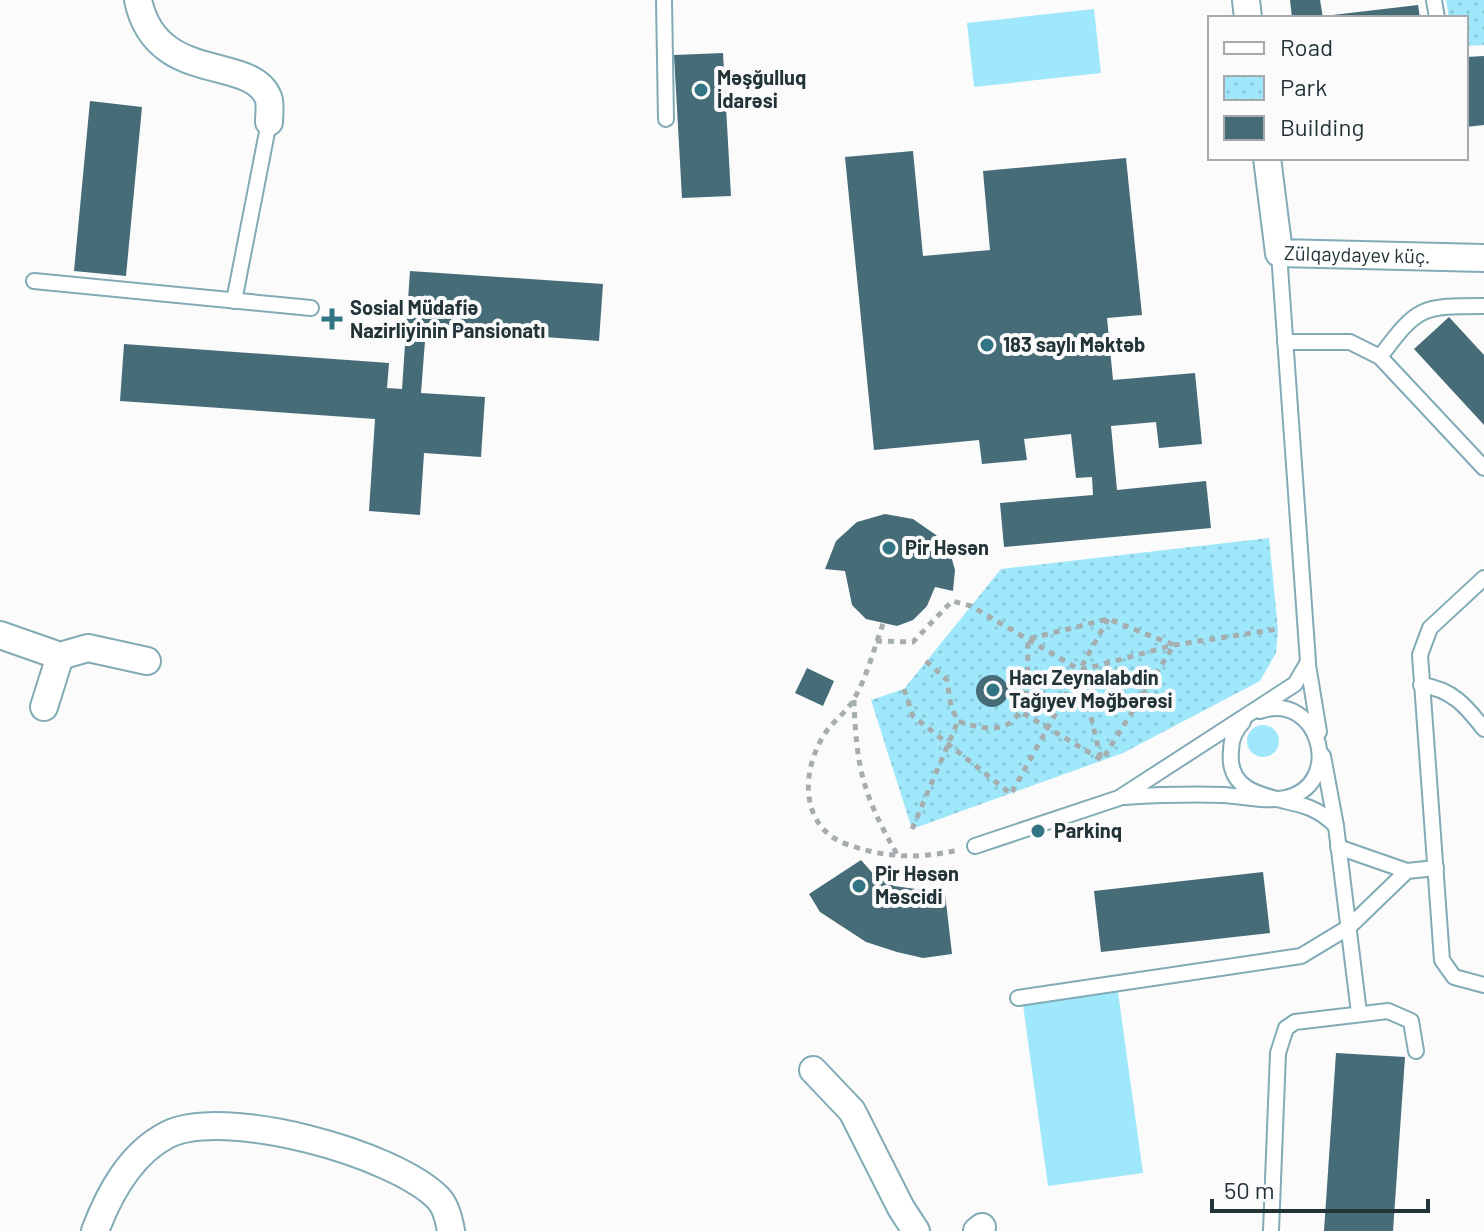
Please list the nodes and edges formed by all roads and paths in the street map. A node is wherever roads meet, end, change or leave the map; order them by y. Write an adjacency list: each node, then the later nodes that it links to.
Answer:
1 (138, 0): 4 (street)
2 (664, 0): 3 (lane)
3 (666, 119)
4 (269, 122): 9 (lane)
5 (1267, 160): 6 (street, Zülqaydayev küç.)
6 (1279, 253): 7 (street, Zülqaydayev küç.); 12 (lane)
7 (1484, 258)
8 (34, 281): 9 (lane)
9 (234, 301): 11 (lane)
10 (1484, 306): 13 (lane)
11 (311, 308)
12 (1285, 342): 13 (lane); 26 (lane)
13 (1380, 357): 14 (lane)
14 (1484, 468)
15 (1484, 578): 28 (lane)
16 (1108, 619): 20 (path); 22 (path); 27 (path)
17 (883, 624): 21 (path)
18 (1278, 629): 22 (path)
19 (0, 635): 23 (street)
20 (1028, 639): 21 (path); 27 (path); 32 (path)
21 (876, 641): 30 (path)
22 (1174, 645): 27 (path); 39 (path)
23 (60, 656): 24 (street); 31 (street)
24 (147, 661)
25 (926, 661): 34 (path)
26 (1308, 662): 33 (lane); 38 (lane)
27 (1080, 670): 35 (path); 39 (path)
28 (1421, 685): 36 (lane); 47 (lane)
29 (904, 689): 37 (path)
30 (854, 700): 46 (path); 46 (path)
31 (44, 707)
32 (1021, 712): 34 (path); 35 (path)
33 (1250, 716): 38 (lane); 40 (lane); 41 (lane)
34 (958, 721): 37 (path)
35 (1047, 729): 37 (path); 39 (path)
36 (1484, 729)
37 (949, 745): 43 (path)
38 (1321, 750): 41 (lane); 42 (lane)
39 (1102, 760)
40 (1119, 798): 41 (lane); 44 (lane)
41 (1271, 799): 42 (lane)
42 (1336, 826): 45 (lane)
43 (912, 829)
44 (975, 846): 46 (path)
45 (1338, 847): 48 (lane); 49 (lane)
46 (899, 857)
47 (1436, 868): 48 (lane); 50 (lane)
48 (1407, 871): 49 (lane)
49 (1349, 927): 51 (lane); 52 (lane)
50 (1484, 985)
51 (1018, 998)
52 (1359, 1013): 53 (lane); 58 (lane)
53 (1416, 1051)
54 (813, 1070): 57 (street)
55 (95, 1231): 56 (street)
56 (451, 1231)
57 (916, 1231)
58 (1271, 1231)

